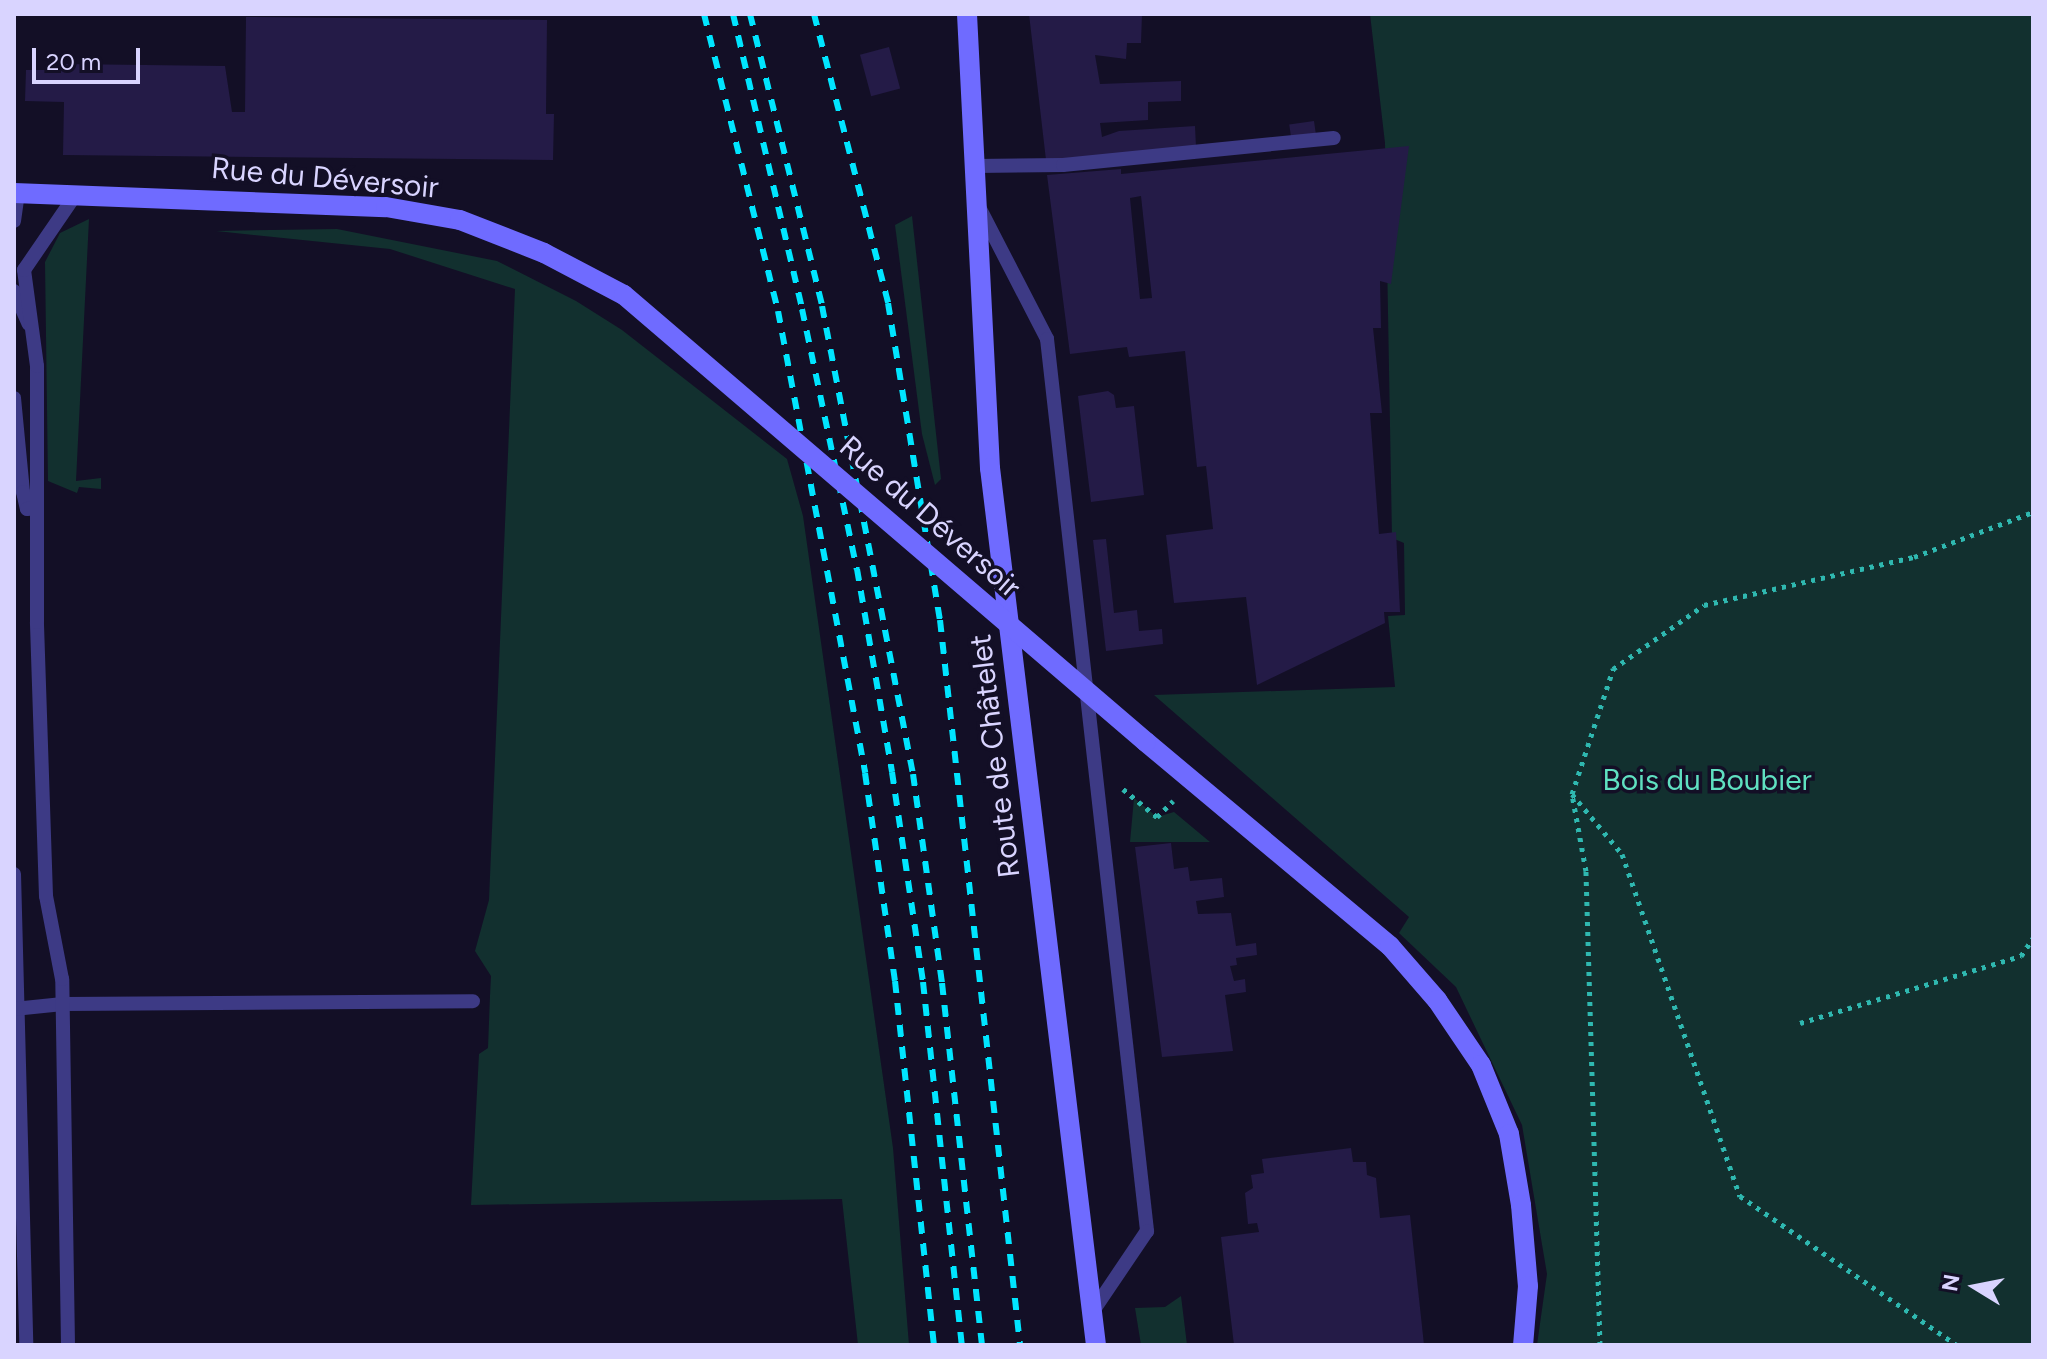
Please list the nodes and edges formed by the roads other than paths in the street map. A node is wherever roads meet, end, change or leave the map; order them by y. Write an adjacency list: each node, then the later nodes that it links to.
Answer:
1 (967, 14): 3 (main road, Route de Châtelet)
2 (1334, 138): 3 (lane)
3 (975, 166): 6 (main road, Route de Châtelet)
4 (16, 193): 5 (main road, Rue du Déversoir); 7 (lane)
5 (76, 194): 9 (lane); 16 (main road, Rue du Déversoir, bridge)
6 (977, 202): 17 (main road, Route de Châtelet); 17 (lane)
7 (14, 221)
8 (14, 291): 9 (lane)
9 (31, 328): 11 (lane)
10 (14, 398): 11 (lane)
11 (37, 508): 14 (lane)
12 (14, 874): 15 (lane)
13 (473, 1001): 14 (lane)
14 (63, 1004): 15 (lane); 19 (lane)
15 (16, 1009): 18 (lane)
16 (1528, 1286): 21 (main road, Rue du Déversoir); 22 (main road, Rue du Déversoir)
17 (1091, 1315): 20 (main road, Route de Châtelet)
18 (26, 1345)
19 (68, 1345)
20 (1096, 1345)
21 (1514, 1345)
22 (1523, 1345)

